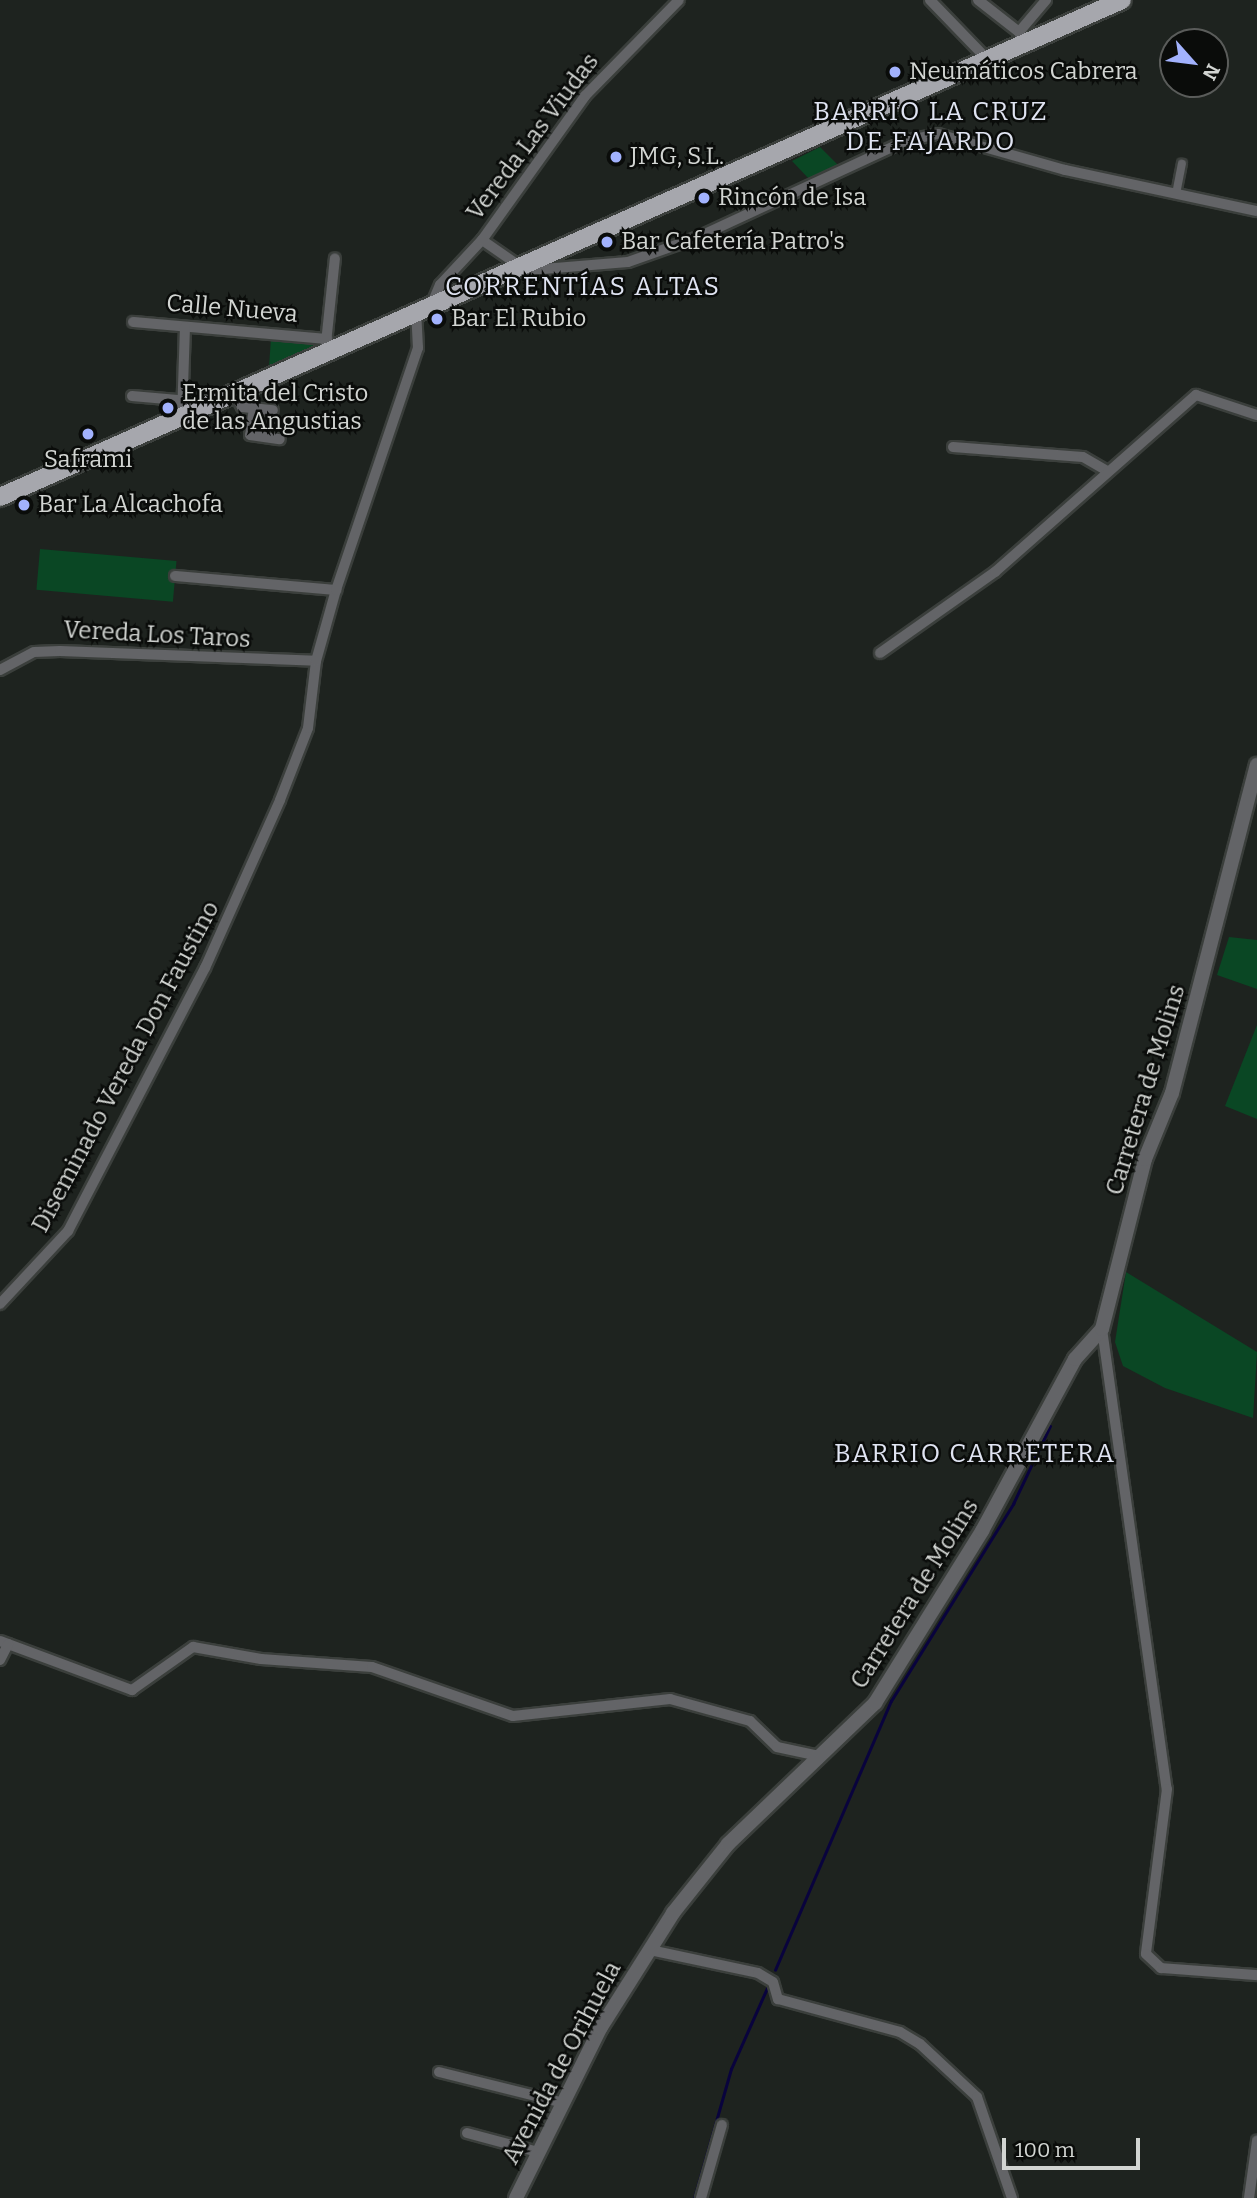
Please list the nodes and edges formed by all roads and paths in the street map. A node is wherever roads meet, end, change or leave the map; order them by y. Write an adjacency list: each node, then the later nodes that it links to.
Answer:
1 (679, 0): 11 (street, Vereda Las Viudas)
2 (930, 0): 7 (street)
3 (978, 0): 6 (street)
4 (1046, 0): 6 (street)
5 (1122, 0): 6 (main road)
6 (1022, 37): 7 (main road)
7 (987, 59): 13 (main road)
8 (1182, 164): 9 (street)
9 (1176, 194): 10 (street); 13 (street)
10 (1257, 211)
11 (482, 240): 13 (street); 14 (street, Vereda Las Viudas)
12 (335, 258): 17 (street)
13 (517, 269): 14 (main road)
14 (424, 309): 17 (main road); 29 (street, Diseminado Vereda Don Faustino)
15 (133, 322): 16 (street, Calle Nueva)
16 (185, 327): 17 (street, Calle Nueva); 20 (street)
17 (326, 346): 18 (main road)
18 (234, 393): 20 (main road); 21 (street)
19 (132, 396): 20 (street)
20 (180, 408): 27 (main road)
21 (254, 408): 22 (street); 24 (street)
22 (273, 410)
23 (1257, 415): 26 (street)
24 (279, 439)
25 (953, 447): 26 (street)
26 (1107, 471): 30 (street)
27 (0, 497)
28 (175, 576): 29 (street)
29 (336, 590): 31 (street, Diseminado Vereda Don Faustino)
30 (880, 653)
31 (316, 661): 32 (street, Vereda Los Taros); 34 (street, Diseminado Vereda Don Faustino)
32 (0, 670)
33 (1257, 765): 35 (street, Carretera de Molins)
34 (0, 1304)
35 (1102, 1329): 38 (street, Carretera de Molins); 40 (street)
36 (4, 1643): 37 (street); 38 (street)
37 (0, 1660)
38 (820, 1756): 39 (street, Carretera de Molins)
39 (650, 1950): 42 (street, Avenida de Orihuela); 49 (street)
40 (1257, 1975)
41 (439, 2072): 42 (street)
42 (563, 2103): 46 (street, Avenida de Orihuela)
43 (722, 2125): 48 (street)
44 (467, 2133): 46 (street)
45 (1257, 2141): 50 (street)
46 (538, 2152): 47 (street, Avenida de Orihuela)
47 (516, 2198)
48 (701, 2198)
49 (1012, 2198)
50 (1249, 2198)

